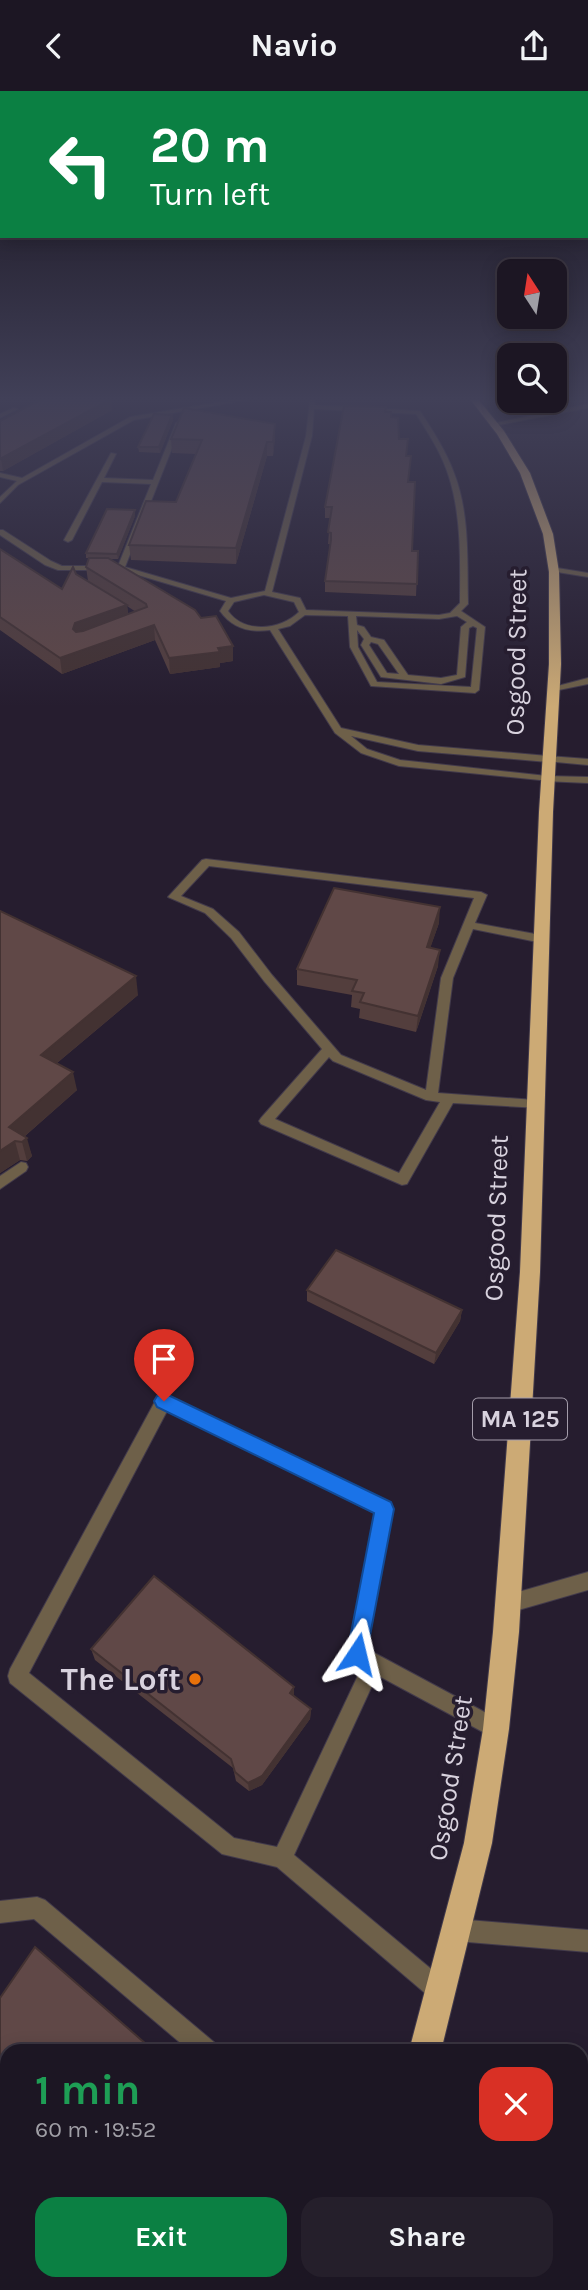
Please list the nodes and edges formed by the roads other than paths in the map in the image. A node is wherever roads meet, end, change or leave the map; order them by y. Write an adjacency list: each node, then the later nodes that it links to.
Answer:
1 (88, 502): 7 (street)
2 (147, 502): 9 (street)
3 (292, 502): 13 (street)
4 (457, 502): 16 (street)
5 (536, 502): 10 (highway, Osgood Street / MA 125)
6 (0, 531): 8 (street)
7 (68, 540)
8 (87, 568): 9 (street); 12 (street)
9 (121, 568): 14 (street)
10 (554, 569): 11 (street); 24 (highway, Osgood Street / MA 125)
11 (588, 575)
12 (81, 578)
13 (268, 593): 14 (street); 15 (street)
14 (231, 600): 20 (street)
15 (303, 611): 17 (street); 20 (street)
16 (458, 613): 17 (street); 18 (street)
17 (352, 614): 19 (street)
18 (474, 622): 19 (street); 22 (street)
19 (352, 626): 21 (street)
20 (272, 627): 25 (street)
21 (368, 639): 22 (street); 22 (street)
22 (406, 678)
23 (588, 681): 24 (street)
24 (554, 688): 27 (highway, Osgood Street / MA 125)
25 (338, 731): 27 (street); 27 (street)
26 (588, 762): 27 (street)
27 (548, 769): 28 (street); 30 (highway, Osgood Street / MA 125)
28 (588, 780)
29 (468, 925): 30 (street); 31 (street); 32 (street)
30 (542, 939): 34 (highway, Osgood Street / MA 125)
31 (329, 1049): 32 (street); 33 (street)
32 (431, 1097): 33 (street)
33 (449, 1099): 34 (street)
34 (535, 1105): 38 (highway, Osgood Street / MA 125)
35 (21, 1167): 36 (street)
36 (0, 1184)
37 (588, 1581): 38 (street)
38 (508, 1604): 40 (highway, Osgood Street / MA 125)
39 (373, 1663): 40 (street); 41 (street); 41 (street)
40 (496, 1729): 43 (highway, Osgood Street / MA 125)
41 (282, 1858): 45 (street)
42 (0, 1912): 46 (street)
43 (456, 1930): 44 (street); 45 (highway, Osgood Street / MA 125)
44 (588, 1941)
45 (442, 1993): 47 (highway, Osgood Street / MA 125)
46 (198, 2044)
47 (427, 2044)

